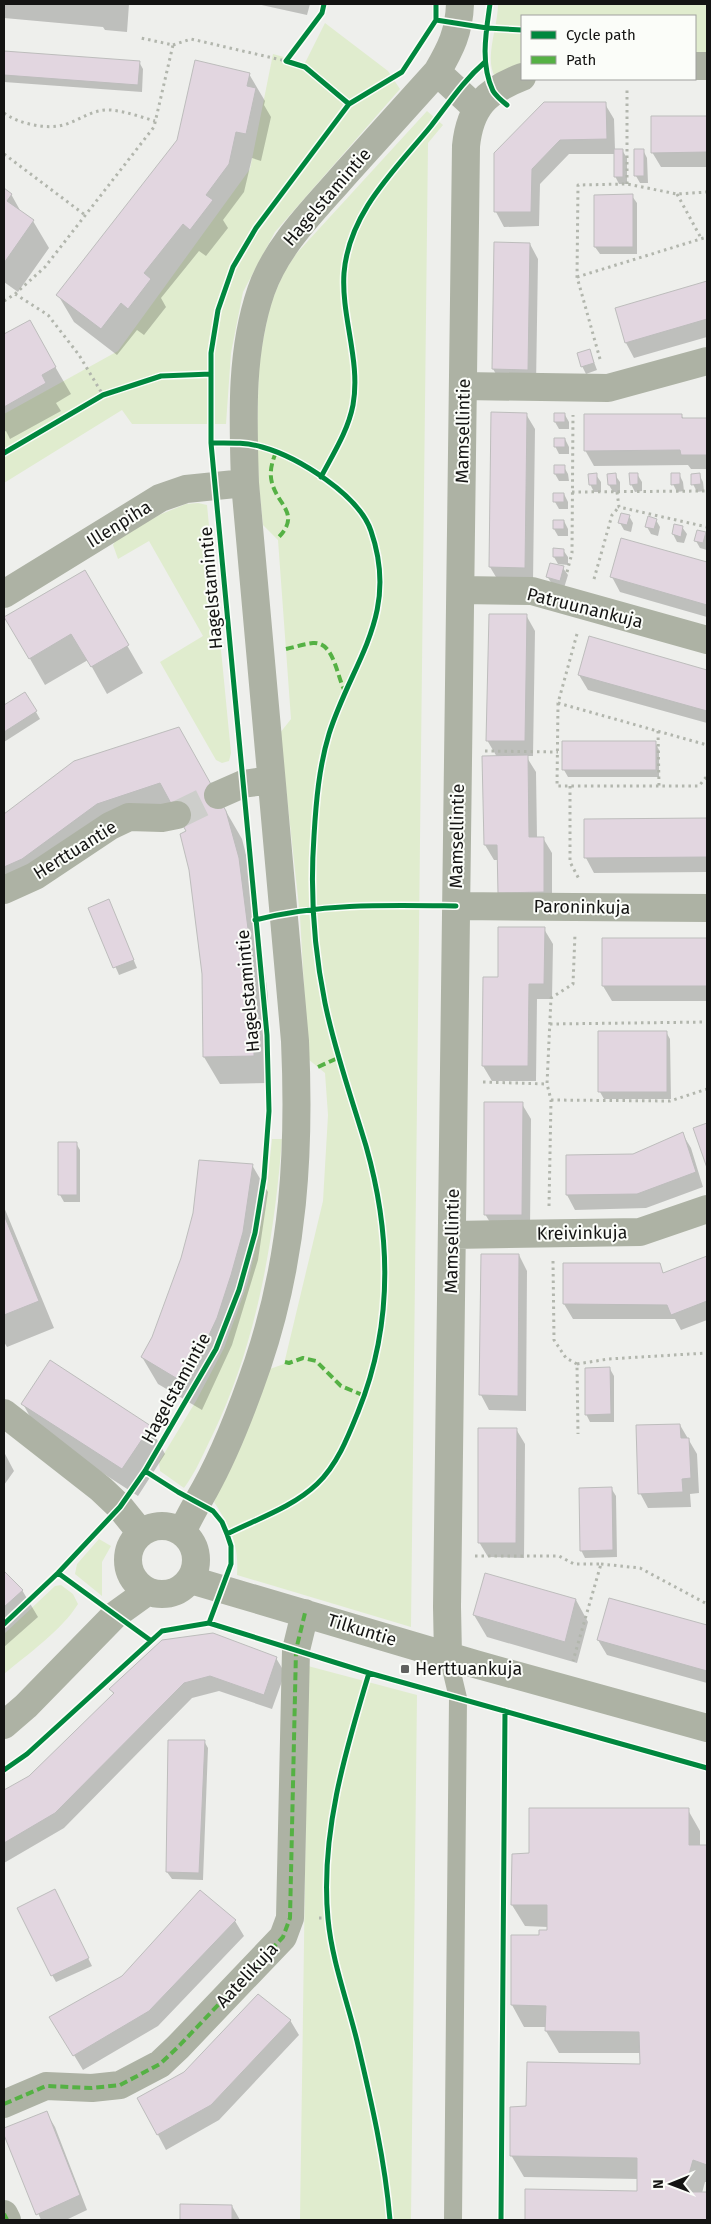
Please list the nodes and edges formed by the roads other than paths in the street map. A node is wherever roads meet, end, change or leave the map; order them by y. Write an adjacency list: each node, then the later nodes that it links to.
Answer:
1 (460, 4): 2 (street, Hagelstamintie)
2 (437, 72): 4 (street); 7 (street, Hagelstamintie)
3 (521, 78): 4 (street)
4 (476, 108): 6 (street, Mamsellintie)
5 (707, 361): 6 (street)
6 (463, 386): 8 (street, Mamsellintie)
7 (244, 483): 9 (street, Illenpiha); 11 (street, Hagelstamintie)
8 (460, 590): 10 (street, Patruunankuja); 15 (street, Mamsellintie)
9 (4, 594)
10 (707, 640)
11 (271, 780): 12 (street); 20 (street, Hagelstamintie)
12 (218, 795)
13 (177, 815): 14 (street, Herttuantie)
14 (4, 890)
15 (456, 906): 16 (street, Paroninkuja); 18 (street, Mamsellintie)
16 (707, 908)
17 (707, 1209): 18 (street, Kreivinkuja)
18 (452, 1234): 25 (street, Mamsellintie)
19 (4, 1413): 21 (street)
20 (182, 1532): 21 (street); 22 (street)
21 (141, 1533): 23 (street)
22 (191, 1580): 23 (street); 24 (street, Tilkuntie)
23 (147, 1592): 26 (street)
24 (305, 1613): 25 (street, Tilkuntie); 28 (street, Aatelikuja)
25 (448, 1656): 27 (street, Tilkuntie); 31 (lane)
26 (4, 1725)
27 (707, 1728)
28 (4, 2104)
29 (4, 2214): 30 (street)
30 (7, 2220)
31 (453, 2220)

